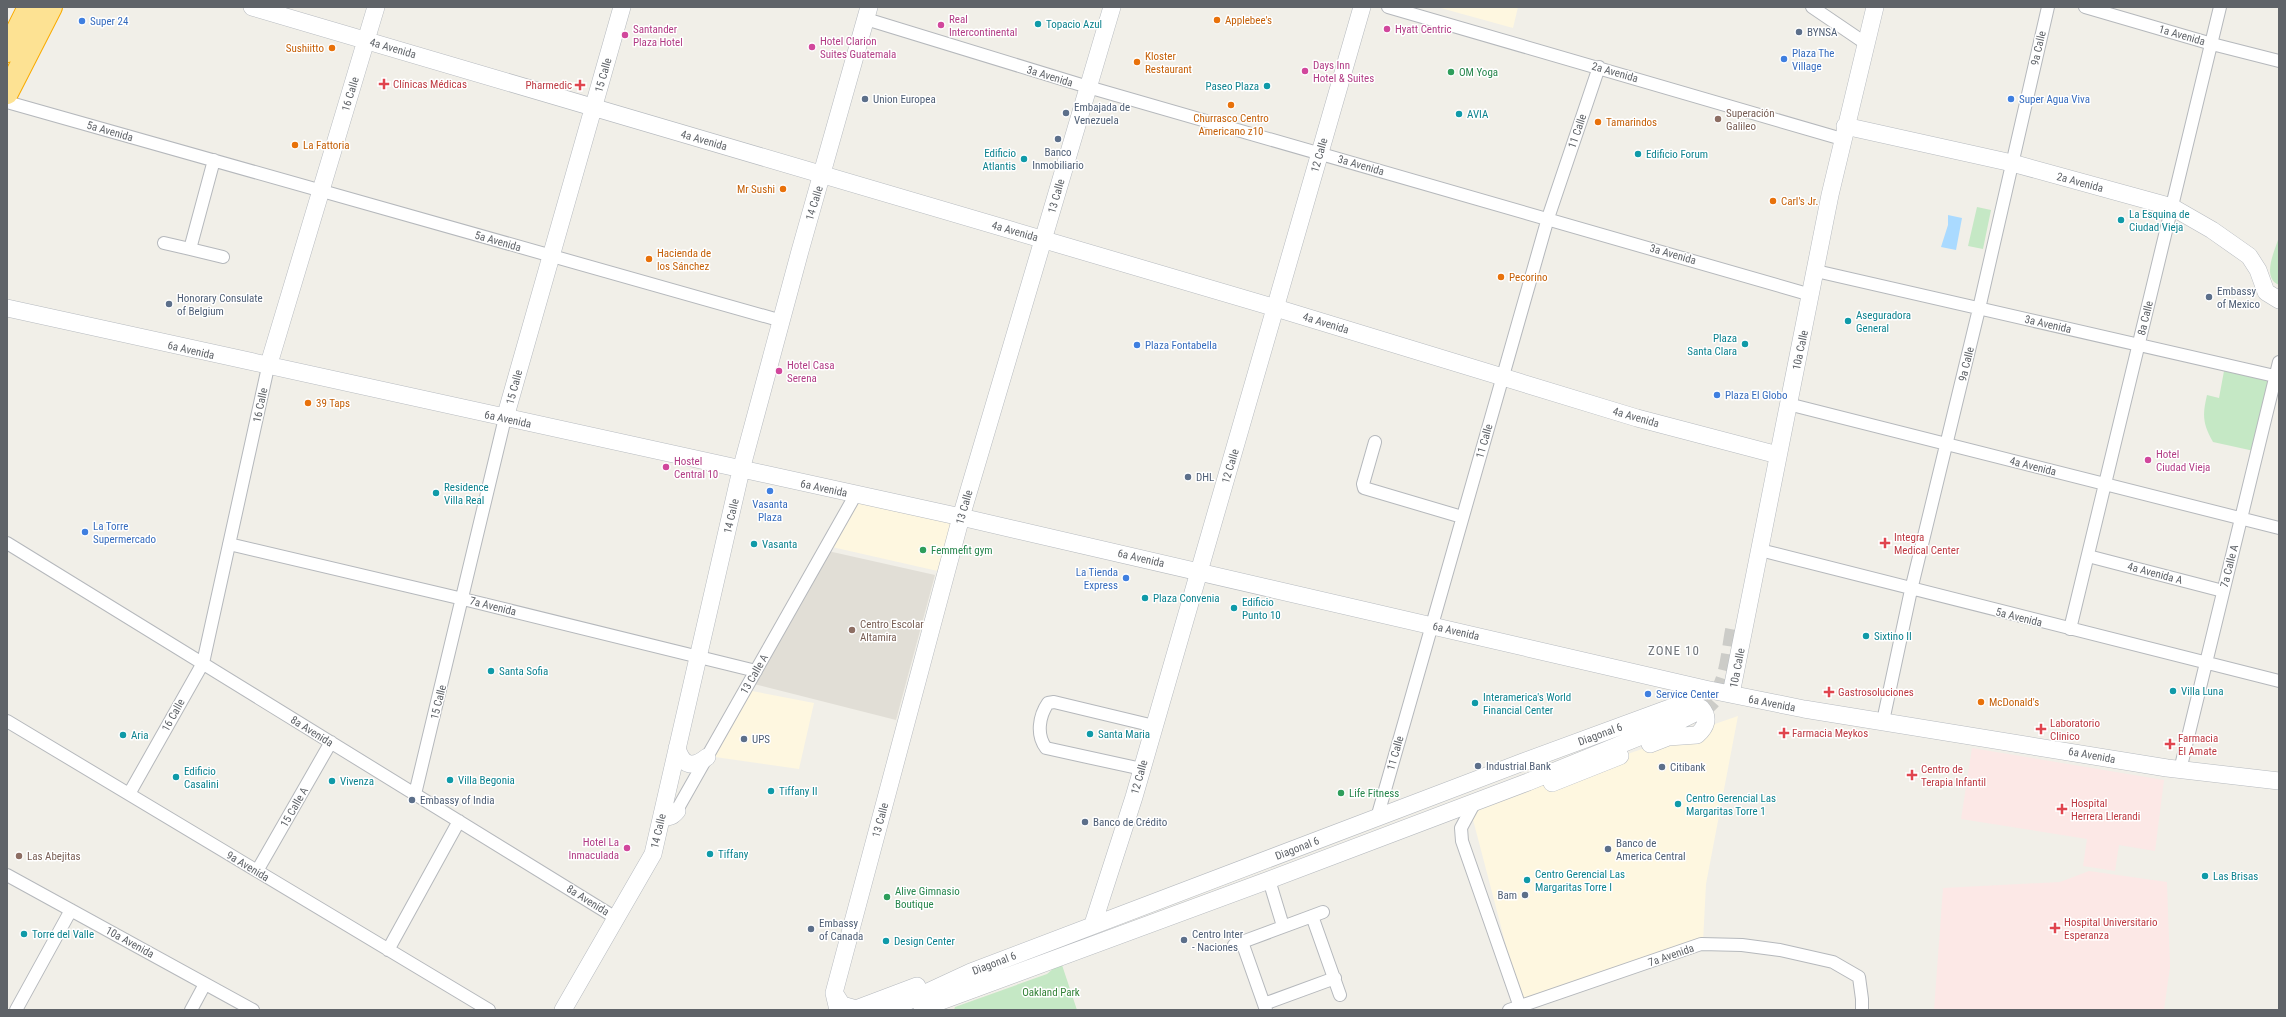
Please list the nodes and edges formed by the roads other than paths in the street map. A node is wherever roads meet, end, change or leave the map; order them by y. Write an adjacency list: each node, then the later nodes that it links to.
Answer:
1 (29, 7): 18 (highway)
2 (51, 7): 22 (highway)
3 (252, 7): 15 (street, 4a Avenida)
4 (376, 7): 15 (street, 16 Calle)
5 (622, 7): 24 (street, 15 Calle)
6 (1112, 7): 21 (street, 13 Calle)
7 (1362, 7): 26 (street, 12 Calle)
8 (1388, 7): 20 (street, 2a Avenida)
9 (1812, 7): 16 (street)
10 (1875, 7): 16 (street, 10a Calle)
11 (2048, 7): 28 (street, 9a Calle)
12 (2085, 7): 17 (street, 1a Avenida)
13 (2220, 7): 17 (street, 8a Calle)
14 (868, 13): 21 (street, 3a Avenida); 29 (street, 14 Calle)
15 (366, 40): 24 (street, 4a Avenida); 30 (street, 16 Calle)
16 (1866, 43): 25 (street, 10a Calle)
17 (2212, 44): 19 (street, 1a Avenida); 31 (street, 8a Calle)
18 (7, 50)
19 (2279, 61)
20 (1599, 67): 25 (street, 2a Avenida); 32 (street, 11 Calle)
21 (1088, 87): 26 (street, 3a Avenida); 33 (street, 13 Calle)
22 (7, 93)
23 (7, 102): 27 (street, 5a Avenida)
24 (594, 107): 29 (street, 4a Avenida); 36 (street, 15 Calle)
25 (1844, 132): 28 (street, 2a Avenida); 38 (street, 10a Calle)
26 (1320, 154): 32 (street, 3a Avenida); 42 (street, 12 Calle)
27 (214, 160): 30 (street, 5a Avenida); 35 (street)
28 (2012, 163): 31 (street, 2a Avenida); 43 (street, 9a Calle)
29 (823, 175): 33 (street, 4a Avenida); 44 (street, 14 Calle)
30 (321, 191): 36 (street, 5a Avenida); 47 (street, 16 Calle)
31 (2172, 207): 40 (street, 2a Avenida); 45 (street, 8a Calle)
32 (1548, 218): 39 (street, 3a Avenida); 49 (street, 11 Calle)
33 (1043, 239): 42 (street, 4a Avenida); 59 (street, 13 Calle)
34 (164, 243): 35 (street)
35 (190, 249): 37 (street)
36 (551, 255): 44 (street, 5a Avenida); 51 (street, 15 Calle)
37 (223, 257)
38 (1816, 271): 39 (street, 10a Calle); 43 (street, 3a Avenida)
39 (1811, 295): 50 (street, 10a Calle)
40 (2279, 300)
41 (7, 308): 47 (street, 6a Avenida)
42 (1276, 308): 49 (street, 4a Avenida); 67 (street, 12 Calle)
43 (1979, 308): 45 (street, 3a Avenida); 53 (street, 9a Calle)
44 (782, 321): 55 (street, 14 Calle)
45 (2139, 345): 48 (street, 3a Avenida); 56 (street, 8a Calle)
46 (2279, 362): 48 (street, 7a Calle A)
47 (268, 367): 51 (street, 6a Avenida); 64 (street, 16 Calle)
48 (2277, 377): 61 (street, 7a Calle A)
49 (1502, 378): 54 (street, 4a Avenida); 60 (street, 11 Calle)
50 (1788, 404): 53 (street, 4a Avenida); 54 (street, 10a Calle)
51 (505, 418): 55 (street, 6a Avenida); 70 (street, 15 Calle)
52 (1375, 442): 60 (street)
53 (1946, 445): 56 (street, 4a Avenida); 68 (street, 9a Calle)
54 (1778, 455): 58 (street, 10a Calle)
55 (741, 470): 57 (street, 6a Avenida); 74 (street, 14 Calle)
56 (2105, 484): 61 (street, 4a Avenida); 66 (street, 8a Calle)
57 (856, 494): 59 (street, 6a Avenida); 77 (street, 13 Calle A)
58 (1769, 496): 65 (street, 10a Calle); 72 (street)
59 (961, 517): 67 (street, 6a Avenida); 113 (street, 13 Calle)
60 (1462, 517): 71 (street, 11 Calle)
61 (2241, 518): 62 (street, 4a Avenida); 69 (street, 7a Calle A)
62 (2279, 528)
63 (7, 543): 75 (street, 8a Avenida)
64 (229, 544): 70 (street, 7a Avenida); 75 (street, 16 Calle)
65 (1760, 550): 68 (street, 5a Avenida); 80 (street, 10a Calle)
66 (2088, 556): 69 (street, 4a Avenida A); 73 (street, 8a Calle)
67 (1198, 572): 71 (street, 6a Avenida); 85 (street, 12 Calle)
68 (1911, 590): 73 (street, 5a Avenida); 84 (street, 9a Calle)
69 (2223, 591): 76 (street, 7a Calle A)
70 (463, 599): 74 (street, 7a Avenida); 94 (street, 15 Calle)
71 (1432, 625): 79 (street, 6a Avenida); 97 (street, 11 Calle)
72 (1734, 628)
73 (2070, 629): 76 (street, 5a Avenida)
74 (698, 658): 77 (street, 7a Avenida); 87 (street, 14 Calle)
75 (203, 663): 86 (street, 8a Avenida); 93 (street, 16 Calle)
76 (2206, 663): 78 (street, 5a Avenida); 90 (street, 7a Calle A)
77 (756, 671): 88 (street, 13 Calle A)
78 (2279, 681)
79 (1705, 689): 80 (street, 6a Avenida); 81 (street, Diagonal 6)
80 (1731, 694): 84 (street, 6a Avenida)
81 (1678, 705): 92 (street); 97 (street, Diagonal 6)
82 (1699, 711): 92 (street, Diagonal 6)
83 (7, 721): 93 (street, 9a Avenida)
84 (1883, 721): 90 (street, 6a Avenida)
85 (1154, 726): 89 (street, 12 Calle); 89 (street)
86 (331, 742): 94 (street, 8a Avenida); 99 (street, 15 Calle A)
87 (677, 748): 88 (street); 96 (street, 14 Calle)
88 (707, 757): 96 (street, 13 Calle A)
89 (1142, 769): 101 (street, 12 Calle)
90 (2180, 770): 91 (street, 6a Avenida)
91 (2279, 781)
92 (1528, 782): 95 (street, Diagonal 6)
93 (129, 794): 99 (street, 9a Avenida)
94 (415, 794): 98 (street, 8a Avenida)
95 (1475, 802): 102 (street, Diagonal 6); 117 (street)
96 (670, 811): 106 (street, 14 Calle)
97 (1377, 818): 104 (street, Diagonal 6)
98 (459, 821): 106 (street, 8a Avenida); 109 (street)
99 (257, 871): 109 (street, 9a Avenida)
100 (7, 875): 103 (street, 10a Avenida)
101 (1108, 880): 104 (street); 107 (street, 12 Calle)
102 (1269, 880): 105 (street, Diagonal 6); 108 (street)
103 (71, 910): 112 (street, 10a Avenida); 118 (street)
104 (1135, 910): 105 (street); 107 (street, Diagonal 6)
105 (1168, 917): 125 (street, Diagonal 6)
106 (616, 918): 122 (street, 14 Calle)
107 (1094, 924): 110 (street, Diagonal 6)
108 (1283, 926): 111 (street); 115 (street)
109 (388, 950): 121 (street, 9a Avenida)
110 (971, 972): 116 (street); 124 (street, Diagonal 6)
111 (1335, 978): 114 (street); 115 (street)
112 (205, 984): 119 (street); 120 (street, 10a Avenida)
113 (834, 993): 116 (street); 123 (street, 13 Calle)
114 (1340, 995)
115 (1265, 1007)
116 (854, 1009)
117 (1517, 1009): 126 (street, 7a Avenida)
118 (16, 1010)
119 (191, 1010)
120 (253, 1010)
121 (489, 1010)
122 (563, 1010)
123 (838, 1010)
124 (889, 1010)
125 (922, 1010)
126 (1862, 1010)

